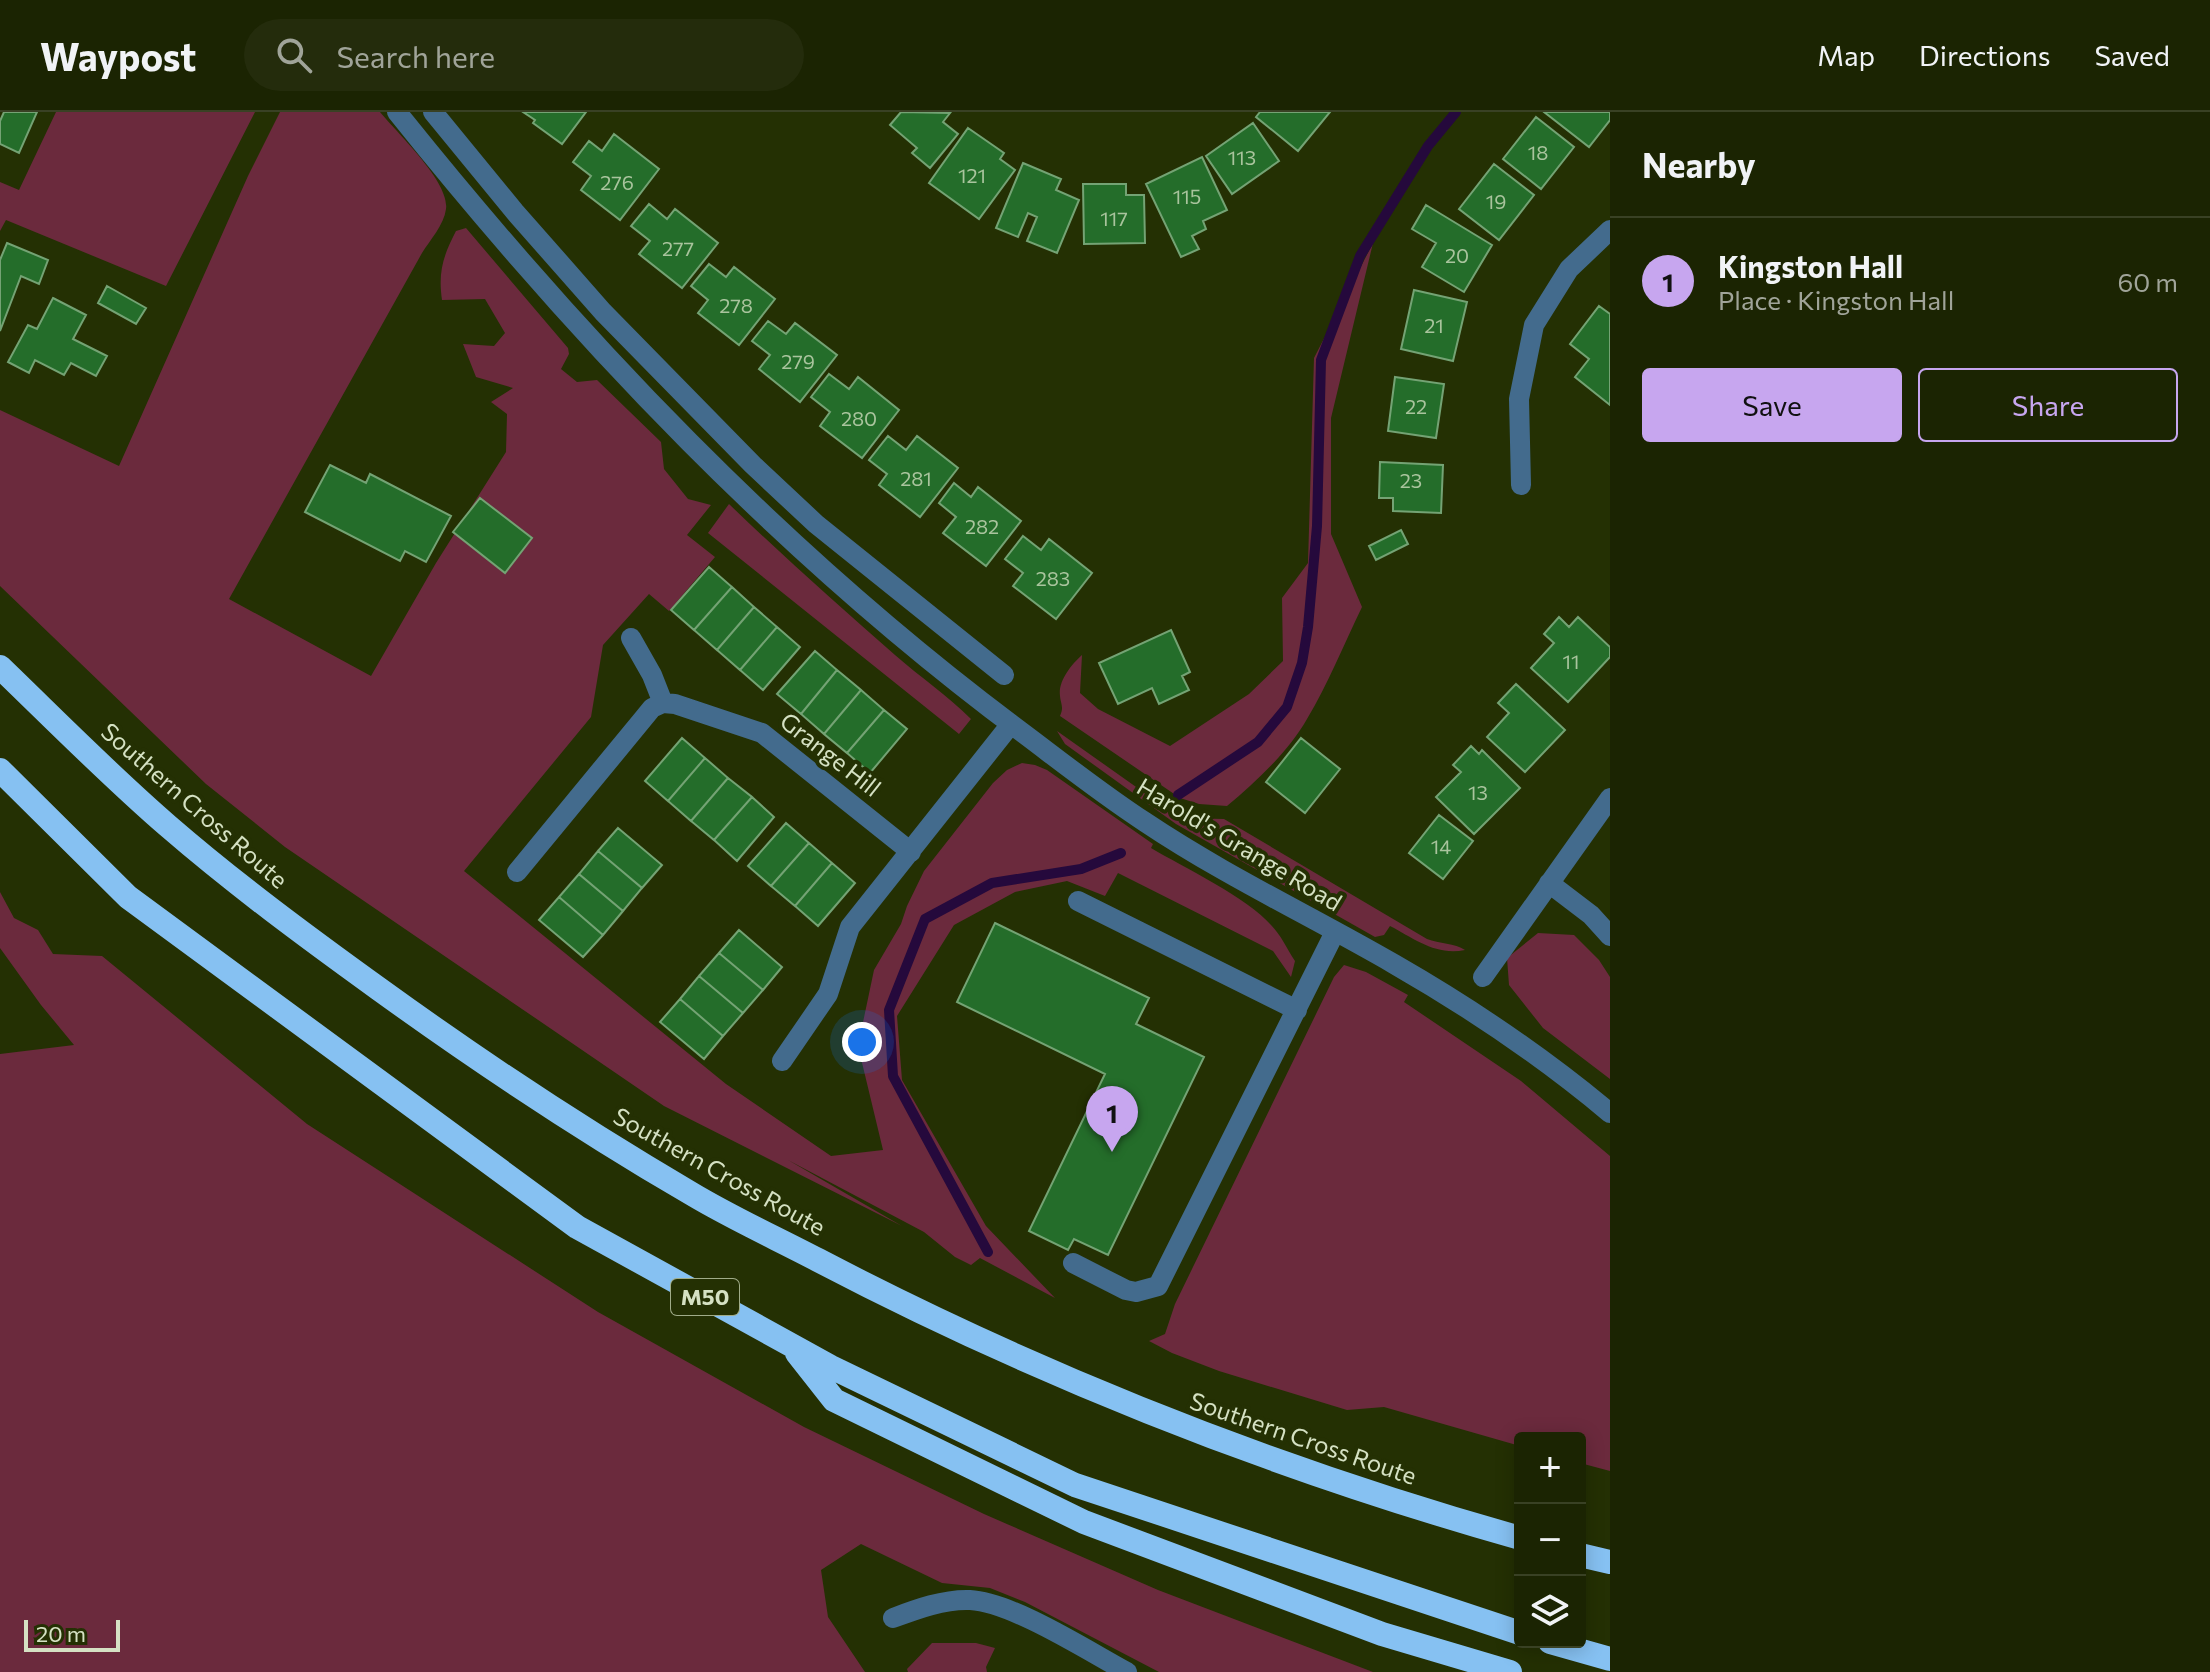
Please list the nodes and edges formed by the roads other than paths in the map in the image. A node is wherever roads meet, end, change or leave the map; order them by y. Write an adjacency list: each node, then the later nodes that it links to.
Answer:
1 (397, 112): 5 (street, Harold's Grange Road)
2 (433, 112): 3 (street)
3 (515, 212): 5 (street); 6 (street)
4 (1610, 230): 9 (street)
5 (493, 231): 7 (street, Harold's Grange Road)
6 (635, 347): 7 (street); 8 (street)
7 (615, 366): 10 (street, Harold's Grange Road)
8 (753, 465): 10 (street); 11 (street)
9 (1521, 485)
10 (733, 486): 12 (street, Harold's Grange Road)
11 (878, 575): 12 (street); 15 (street)
12 (857, 600): 17 (street, Harold's Grange Road)
13 (631, 638): 16 (street)
14 (0, 667): 32 (highway, Southern Cross Route)
15 (1004, 675)
16 (663, 703): 20 (street, Grange Hill); 21 (street)
17 (1011, 724): 20 (street); 24 (street, Harold's Grange Road)
18 (0, 770): 31 (highway, M50)
19 (1610, 798): 22 (street)
20 (911, 852): 28 (street)
21 (517, 872)
22 (1549, 883): 25 (street); 26 (street)
23 (1078, 901): 27 (street)
24 (1335, 932): 27 (street); 29 (street, Harold's Grange Road)
25 (1610, 936)
26 (1483, 977)
27 (1297, 1010): 30 (street)
28 (782, 1061)
29 (1610, 1113)
30 (1073, 1263)
31 (790, 1344): 36 (highway, M50); 40 (highway)
32 (1514, 1536)
33 (1586, 1556): 34 (highway)
34 (1610, 1562)
35 (893, 1618): 39 (street)
36 (1514, 1631)
37 (1571, 1648): 38 (highway)
38 (1610, 1659)
39 (1127, 1672)
40 (1510, 1672)

